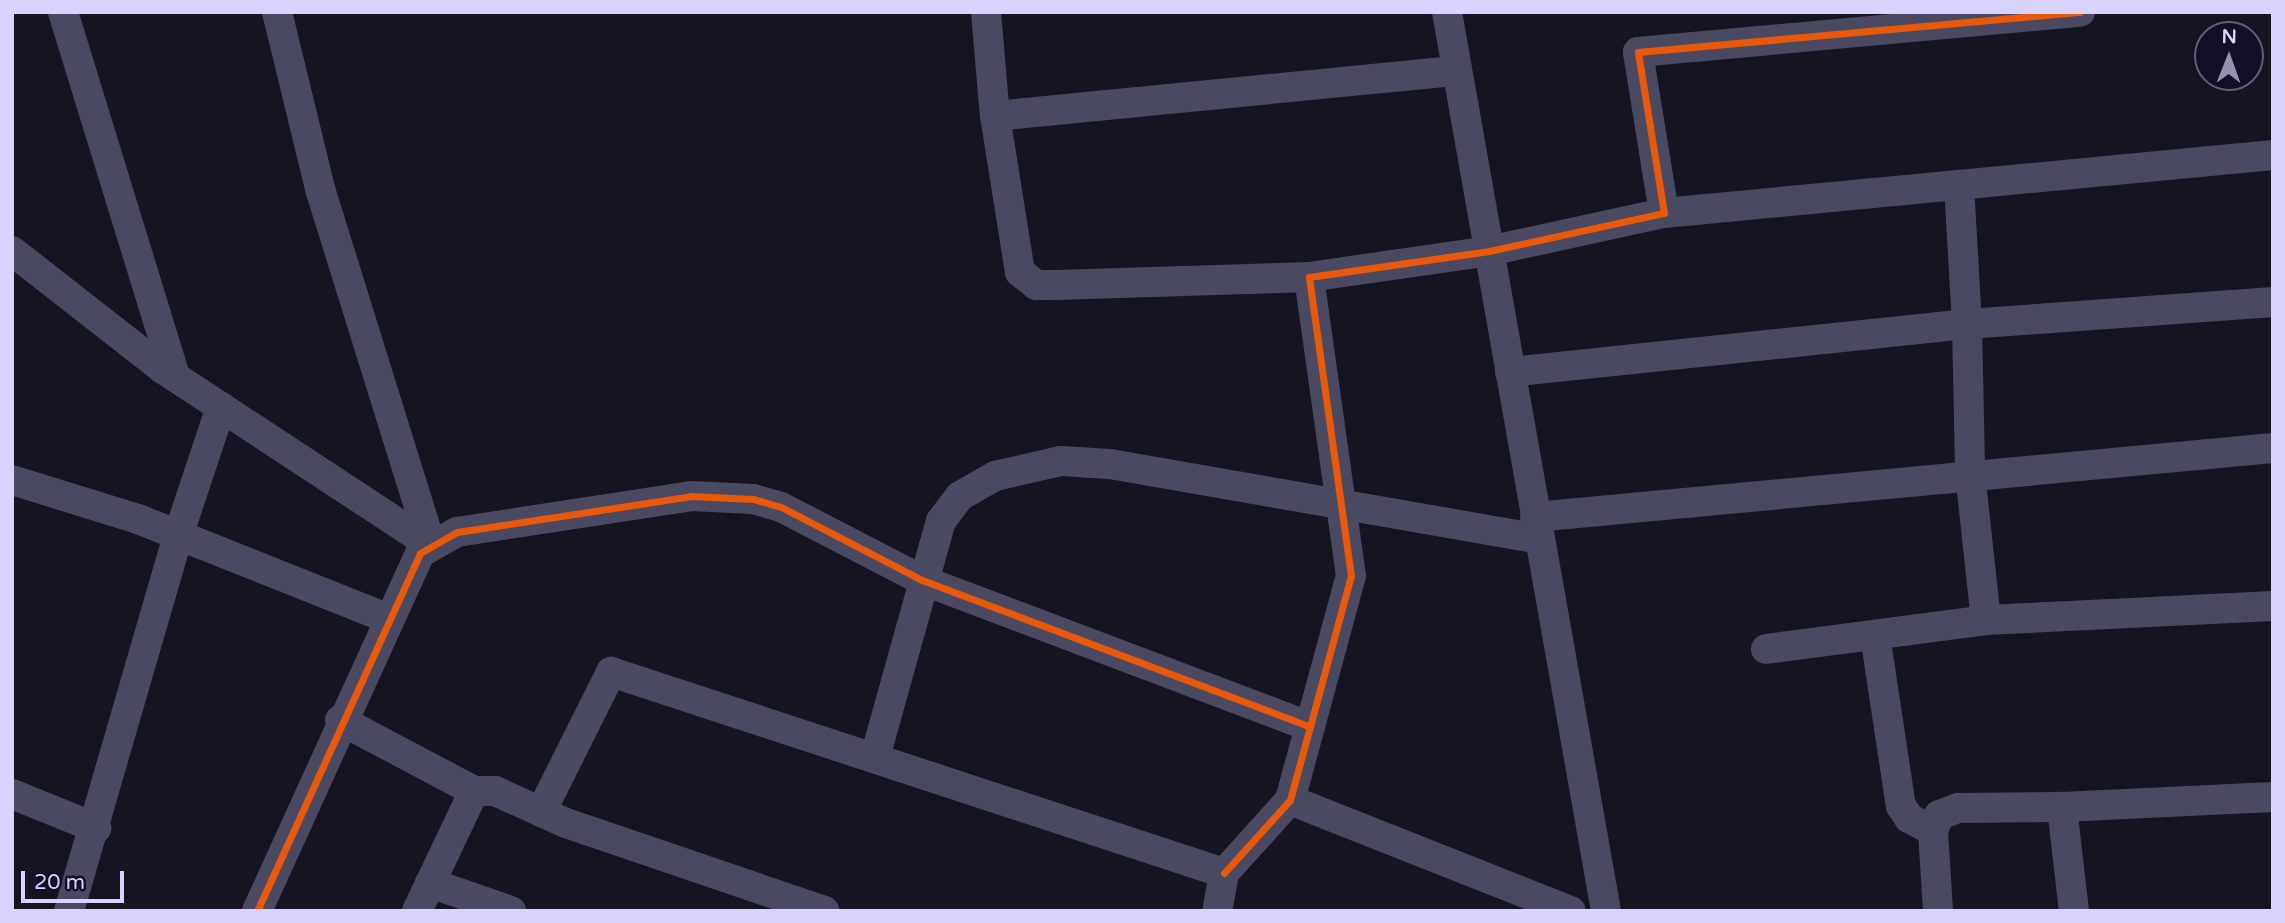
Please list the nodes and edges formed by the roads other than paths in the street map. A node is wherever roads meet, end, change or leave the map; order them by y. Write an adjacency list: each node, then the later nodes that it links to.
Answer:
1 (63, 12): 18 (street)
2 (277, 12): 26 (street)
3 (986, 12): 8 (street)
4 (1447, 12): 7 (street)
5 (2080, 12): 6 (street)
6 (1967, 18): 11 (street)
7 (1457, 71): 8 (street); 13 (street)
8 (995, 116): 14 (street)
9 (2273, 155): 10 (street)
10 (1959, 185): 11 (street); 16 (street)
11 (1664, 213): 13 (street)
12 (12, 251): 18 (street)
13 (1489, 251): 14 (street); 17 (street)
14 (1309, 277): 23 (street)
15 (2273, 302): 16 (street)
16 (1967, 324): 17 (street); 21 (street)
17 (1510, 372): 24 (street)
18 (175, 376): 19 (street)
19 (221, 407): 25 (street); 26 (street)
20 (2273, 448): 21 (street)
21 (1970, 473): 24 (street); 30 (street)
22 (12, 480): 25 (street)
23 (1340, 502): 24 (street); 27 (street); 34 (street)
24 (1537, 528): 53 (street)
25 (178, 536): 29 (street); 42 (street)
26 (431, 545): 27 (street); 29 (street)
27 (922, 580): 34 (street); 35 (street)
28 (2273, 606): 30 (street)
29 (389, 619): 33 (street)
30 (1986, 620): 31 (street)
31 (1875, 635): 32 (street); 43 (street)
32 (1766, 649)
33 (340, 720): 36 (street); 47 (street)
34 (1310, 727): 39 (street)
35 (875, 757): 41 (street); 44 (street)
36 (474, 791): 41 (street); 45 (street)
37 (12, 794): 42 (street)
38 (2273, 797): 40 (street)
39 (1290, 800): 44 (street); 52 (street)
40 (2062, 807): 43 (street); 55 (street)
41 (541, 811): 50 (street)
42 (96, 828): 46 (street)
43 (1933, 831): 54 (street)
44 (1224, 873): 51 (street)
45 (430, 883): 48 (street); 49 (street)
46 (69, 911)
47 (257, 911)
48 (417, 911)
49 (510, 911)
50 (824, 911)
51 (1217, 911)
52 (1571, 911)
53 (1606, 911)
54 (1938, 911)
55 (2074, 911)

